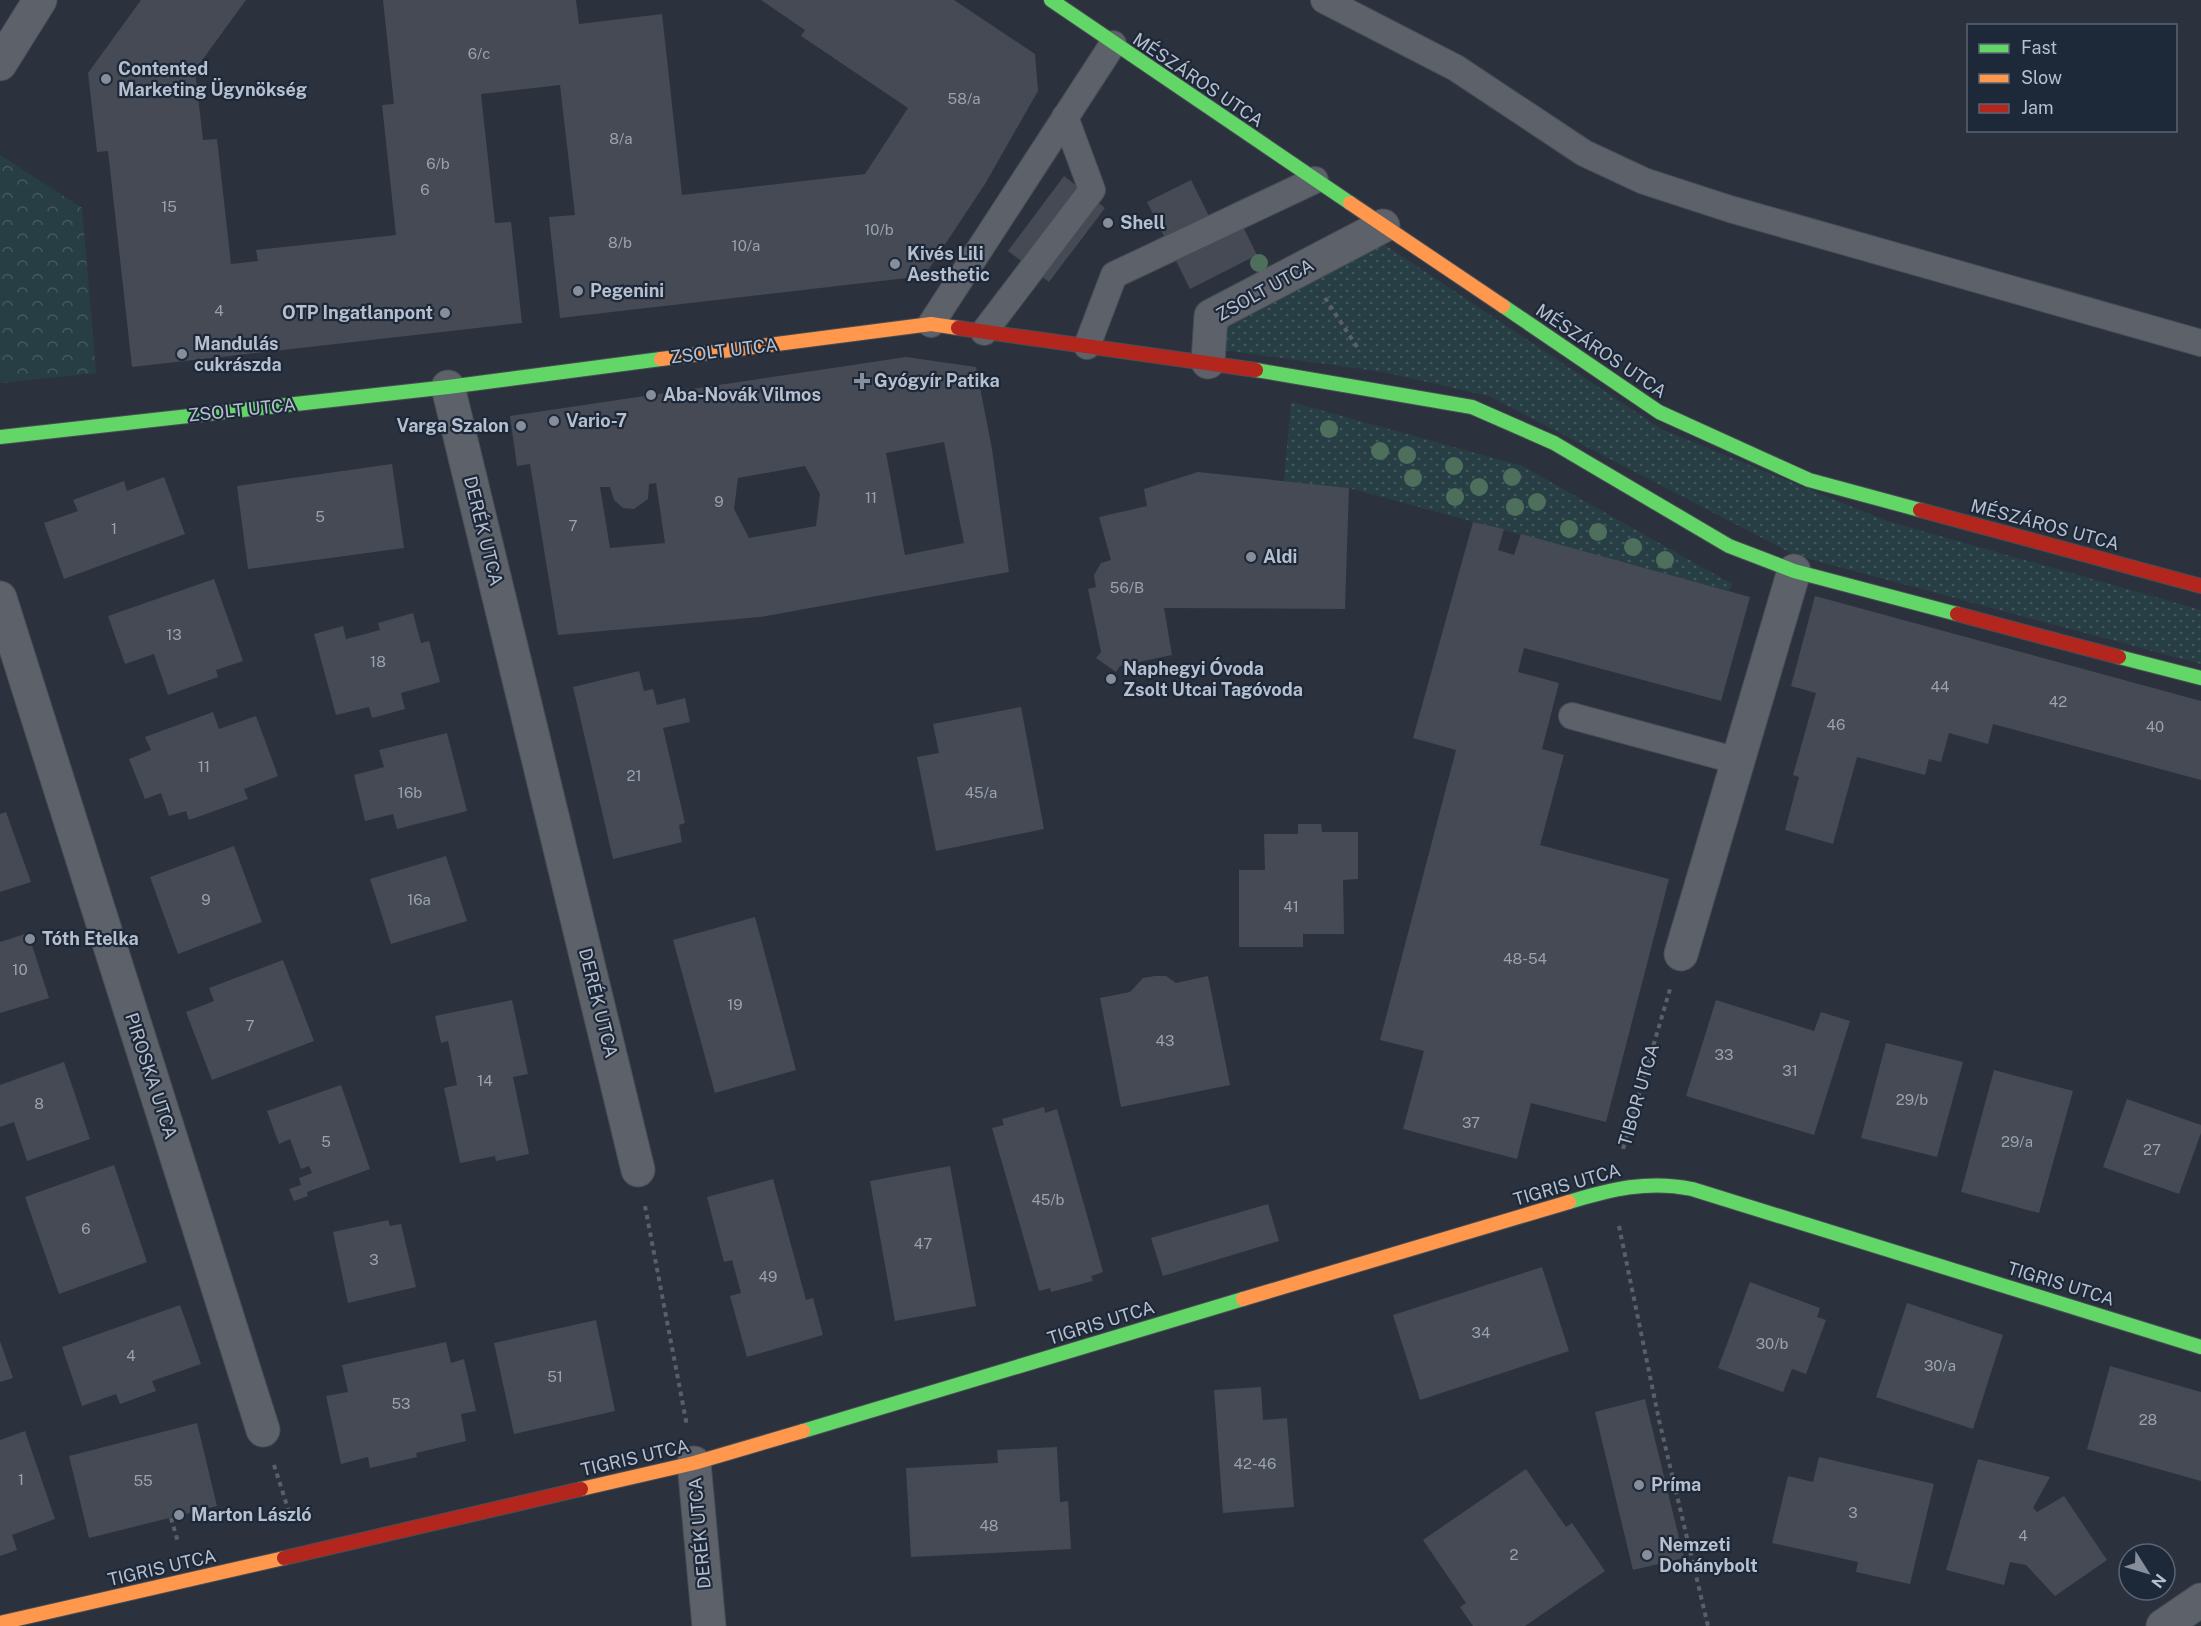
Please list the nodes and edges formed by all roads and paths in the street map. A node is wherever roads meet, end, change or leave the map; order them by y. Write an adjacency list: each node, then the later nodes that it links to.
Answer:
1 (40, 0): 5 (street)
2 (1051, 0): 4 (street, MÉSZÁROS UTCA)
3 (1324, 0): 13 (lane)
4 (1113, 44): 6 (lane); 7 (street, MÉSZÁROS UTCA)
5 (0, 64)
6 (1065, 117): 10 (lane); 11 (lane)
7 (1315, 180): 8 (street, MÉSZÁROS UTCA); 14 (lane)
8 (1383, 226): 15 (street, ZSOLT UTCA); 19 (street, MÉSZÁROS UTCA)
9 (1325, 297): 12 (path)
10 (931, 324): 11 (street, ZSOLT UTCA); 16 (street, ZSOLT UTCA)
11 (984, 332): 14 (street, ZSOLT UTCA)
12 (1350, 336)
13 (2201, 343)
14 (1087, 346): 15 (street, ZSOLT UTCA)
15 (1208, 362): 18 (street)
16 (448, 387): 17 (street, ZSOLT UTCA); 25 (street, DERÉK UTCA)
17 (0, 437)
18 (1794, 571): 21 (street); 23 (street)
19 (2201, 586)
20 (0, 598): 28 (street, PIROSKA UTCA)
21 (2201, 678)
22 (1572, 716): 23 (lane)
23 (1738, 761): 24 (street)
24 (1681, 954): 26 (path, TIBOR UTCA)
25 (638, 1170): 29 (path, DERÉK UTCA)
26 (1612, 1189): 27 (street, TIGRIS UTCA); 29 (street, TIGRIS UTCA); 36 (path, TIBOR UTCA)
27 (2201, 1347)
28 (263, 1430): 32 (path)
29 (694, 1463): 32 (street, TIGRIS UTCA); 35 (street, DERÉK UTCA)
30 (171, 1518): 31 (path)
31 (179, 1547)
32 (303, 1554): 34 (street, TIGRIS UTCA)
33 (2201, 1600): 37 (street)
34 (0, 1623)
35 (709, 1626)
36 (1708, 1626)
37 (2163, 1626)

